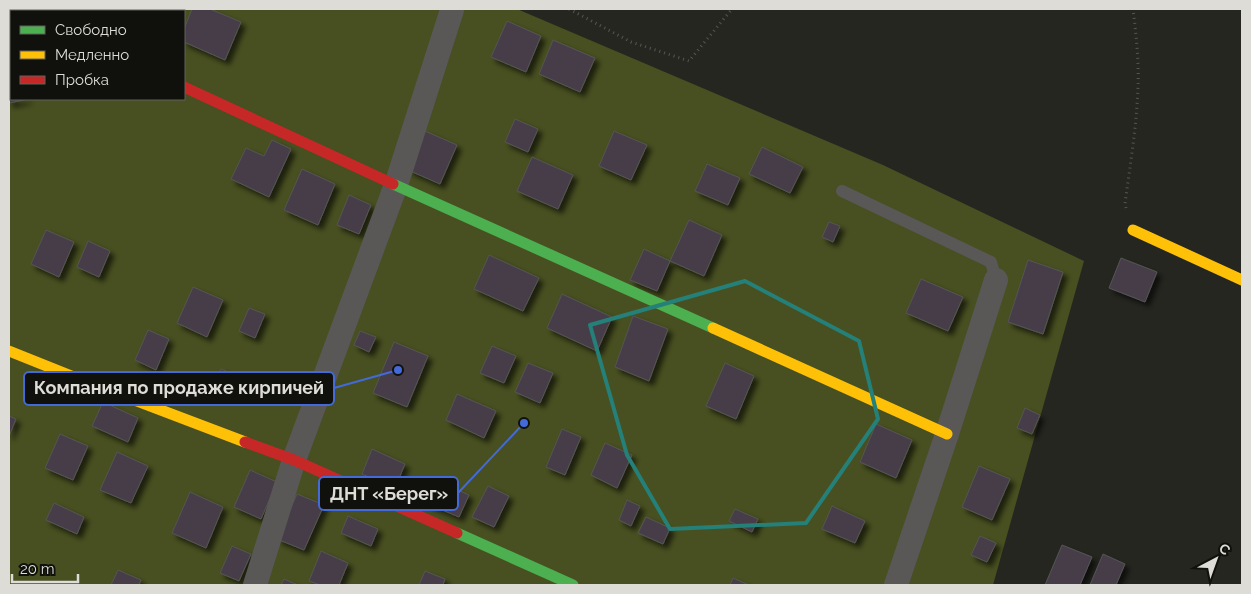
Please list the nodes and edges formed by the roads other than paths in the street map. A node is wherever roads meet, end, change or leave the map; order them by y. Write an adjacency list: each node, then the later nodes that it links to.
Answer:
1 (452, 10): 3 (street)
2 (185, 87): 3 (street)
3 (396, 185): 9 (street); 10 (street)
4 (842, 191): 6 (lane)
5 (1133, 230): 7 (street)
6 (996, 280): 9 (street)
7 (1242, 280)
8 (9, 351): 10 (street)
9 (947, 434): 13 (street)
10 (294, 460): 11 (street); 12 (street)
11 (255, 585)
12 (573, 585)
13 (896, 585)

